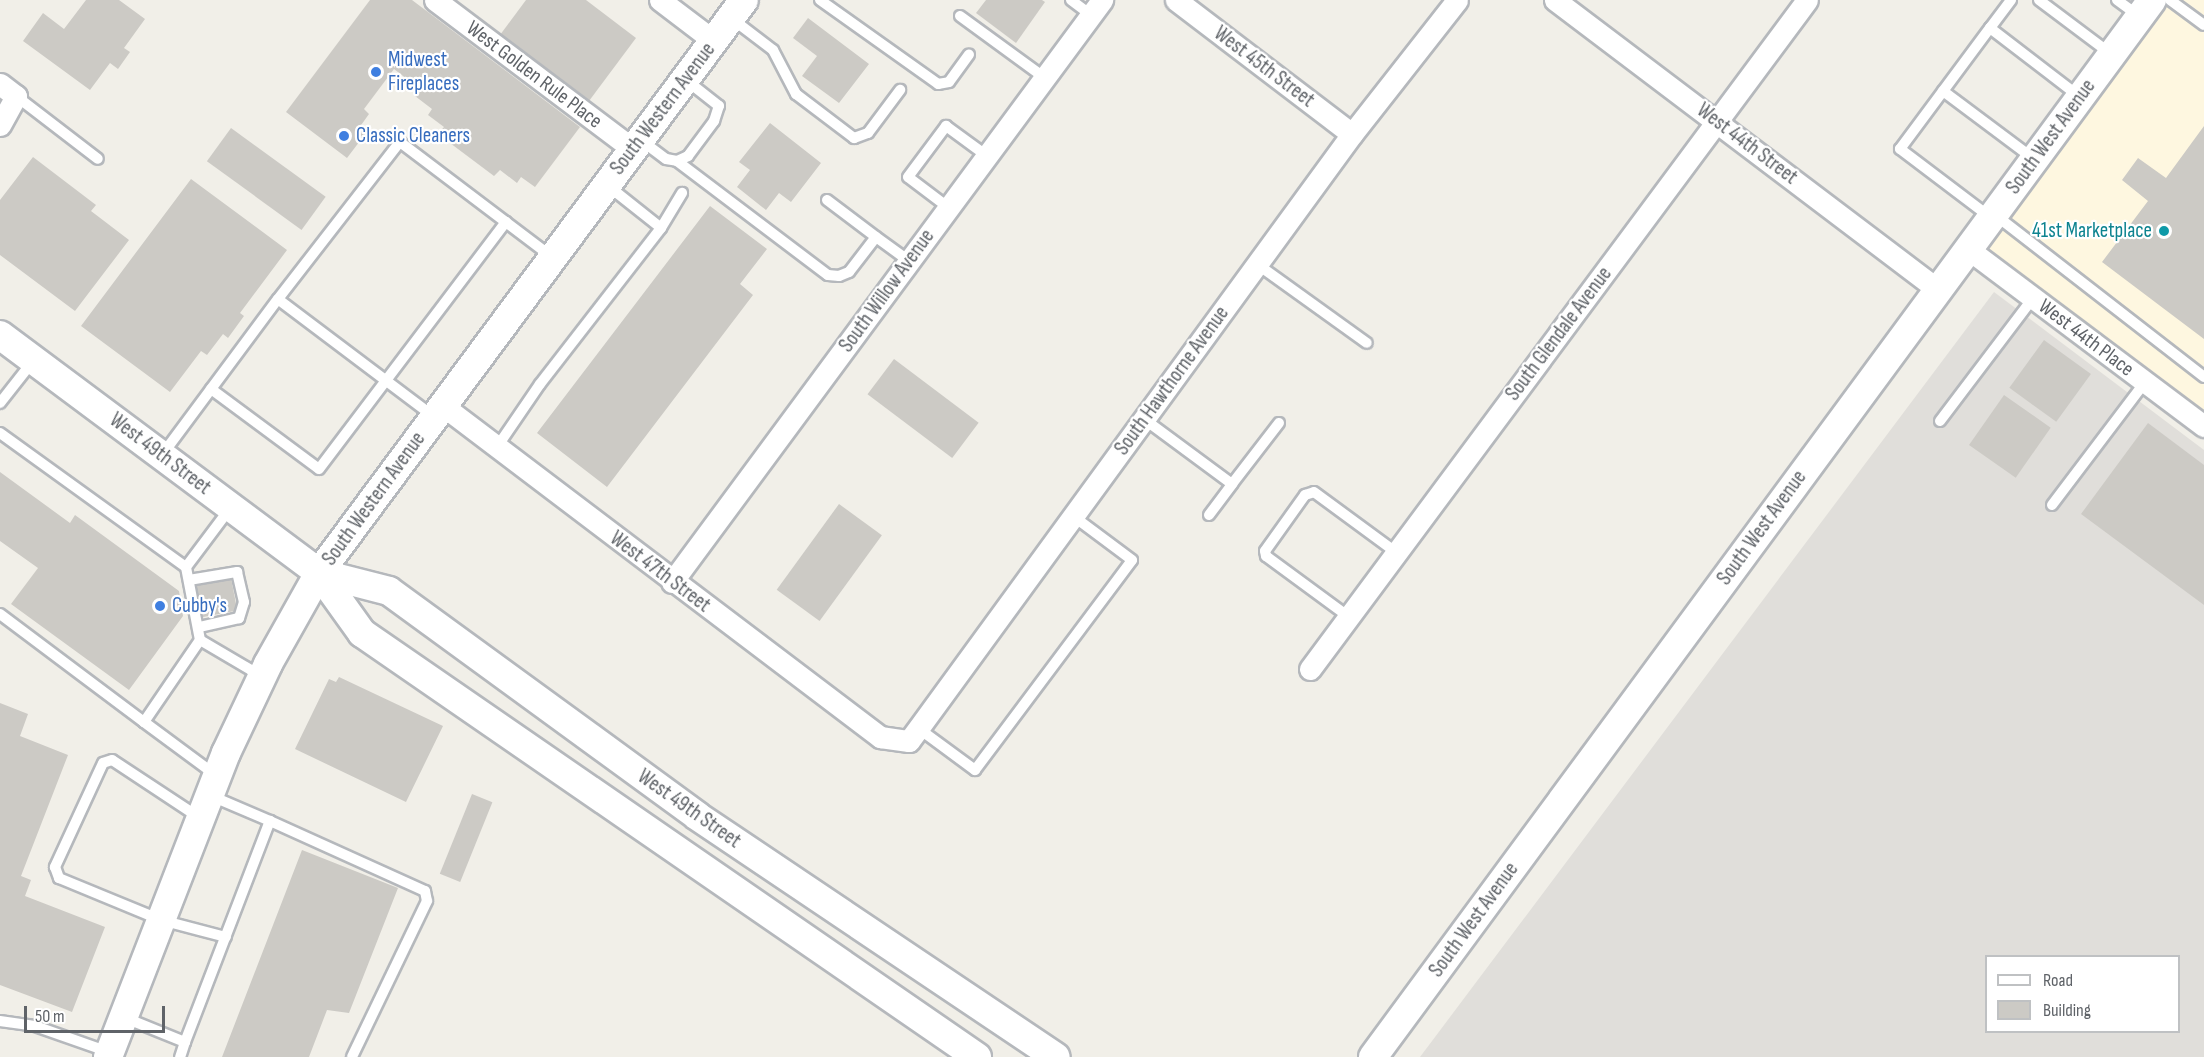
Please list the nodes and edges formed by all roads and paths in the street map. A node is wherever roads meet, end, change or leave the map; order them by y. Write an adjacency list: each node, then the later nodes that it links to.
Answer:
1 (435, 0): 29 (street, West Golden Rule Place)
2 (660, 0): 15 (street)
3 (820, 0): 18 (lane)
4 (1071, 0): 13 (lane)
5 (1176, 0): 28 (street, West 45th Street)
6 (1457, 0): 28 (street, South Hawthorne Avenue)
7 (1555, 0): 26 (street, West 44th Street)
8 (1807, 0): 26 (street, South Glendale Avenue)
9 (2011, 0): 17 (lane)
10 (2039, 0): 19 (lane)
11 (2170, 0): 16 (lane)
12 (2136, 5): 19 (street, South West Avenue)
13 (1097, 8): 20 (street, South Willow Avenue)
14 (960, 16): 20 (lane)
15 (730, 20): 21 (street, South Western Avenue); 23 (lane)
16 (2204, 25)
17 (1990, 28): 24 (lane); 25 (lane)
18 (969, 54)
19 (2112, 54): 25 (street, South West Avenue)
20 (1045, 78): 30 (street, South Willow Avenue)
21 (686, 79): 29 (street, South Western Avenue); 33 (lane)
22 (8, 90): 27 (street); 31 (lane)
23 (900, 90)
24 (1942, 92): 32 (lane); 38 (lane)
25 (2080, 97): 32 (street, South West Avenue)
26 (1717, 121): 46 (street, West 44th Street); 70 (street, South Glendale Avenue)
27 (0, 125)
28 (1352, 134): 45 (street, South Hawthorne Avenue)
29 (637, 144): 33 (lane); 34 (street, South Western Avenue)
30 (987, 156): 37 (street, South Willow Avenue); 37 (lane)
31 (98, 159)
32 (2034, 159): 38 (street, South West Avenue)
33 (677, 161): 41 (lane)
34 (606, 185): 40 (lane); 43 (street, South Western Avenue)
35 (682, 193): 40 (lane)
36 (827, 200): 41 (lane)
37 (949, 208): 44 (street, South Willow Avenue)
38 (1993, 215): 42 (street, South West Avenue); 52 (lane)
39 (506, 222): 43 (lane); 48 (lane); 53 (lane)
40 (661, 228): 63 (lane)
41 (876, 237): 44 (lane)
42 (1968, 249): 46 (street, South West Avenue); 47 (street, West 44th Place)
43 (552, 257): 57 (street, South Western Avenue)
44 (909, 261): 74 (street, South Willow Avenue)
45 (1257, 264): 50 (lane); 58 (street, South Hawthorne Avenue)
46 (1938, 290): 96 (street, South West Avenue)
47 (2033, 298): 54 (street, West 44th Place); 59 (lane)
48 (278, 299): 53 (lane); 55 (lane)
49 (0, 335): 51 (street, West 49th Street)
50 (1367, 343)
51 (33, 360): 56 (lane); 64 (street, West 49th Street)
52 (2204, 377)
53 (385, 380): 55 (lane); 57 (lane)
54 (2145, 382): 61 (street, West 44th Place); 66 (lane)
55 (212, 389): 64 (lane)
56 (0, 403)
57 (438, 411): 63 (street, West 47th Street); 72 (street, South Western Avenue)
58 (1144, 419): 65 (lane); 69 (street, South Hawthorne Avenue)
59 (1940, 421)
60 (1279, 423): 65 (lane)
61 (2204, 426)
62 (0, 433): 71 (lane)
63 (497, 447): 74 (street, West 47th Street)
64 (162, 456): 67 (street, West 49th Street)
65 (1232, 484): 68 (lane)
66 (2052, 505)
67 (231, 507): 71 (lane); 72 (street, West 49th Street)
68 (1209, 515)
69 (1073, 516): 82 (street, South Hawthorne Avenue); 82 (lane)
70 (1397, 553): 76 (street, South Glendale Avenue); 76 (lane)
71 (186, 567): 73 (lane)
72 (320, 573): 80 (street, South Western Avenue); 94 (street, West 49th Street); 95 (street, West 49th Street)
73 (189, 580): 77 (lane); 77 (lane)
74 (672, 582): 83 (street, West 47th Street)
75 (0, 614): 81 (lane)
76 (1348, 617): 79 (street, South Glendale Avenue)
77 (199, 627): 78 (lane)
78 (200, 640): 80 (lane); 81 (lane)
79 (1310, 669)
80 (262, 676): 84 (street, South Western Avenue)
81 (144, 722): 84 (lane)
82 (918, 728): 83 (street, South Hawthorne Avenue)
83 (880, 737)
84 (209, 796): 85 (lane); 86 (street, South Western Avenue); 86 (lane)
85 (270, 821): 87 (lane); 93 (lane)
86 (161, 920): 87 (lane); 88 (street, South Western Avenue)
87 (226, 937): 90 (lane)
88 (123, 1017): 90 (lane); 91 (street, South Western Avenue)
89 (0, 1021): 91 (lane)
90 (185, 1042): 92 (lane)
91 (109, 1055)
92 (180, 1057)
93 (352, 1057)
94 (977, 1057)
95 (1055, 1057)
96 (1373, 1057)

